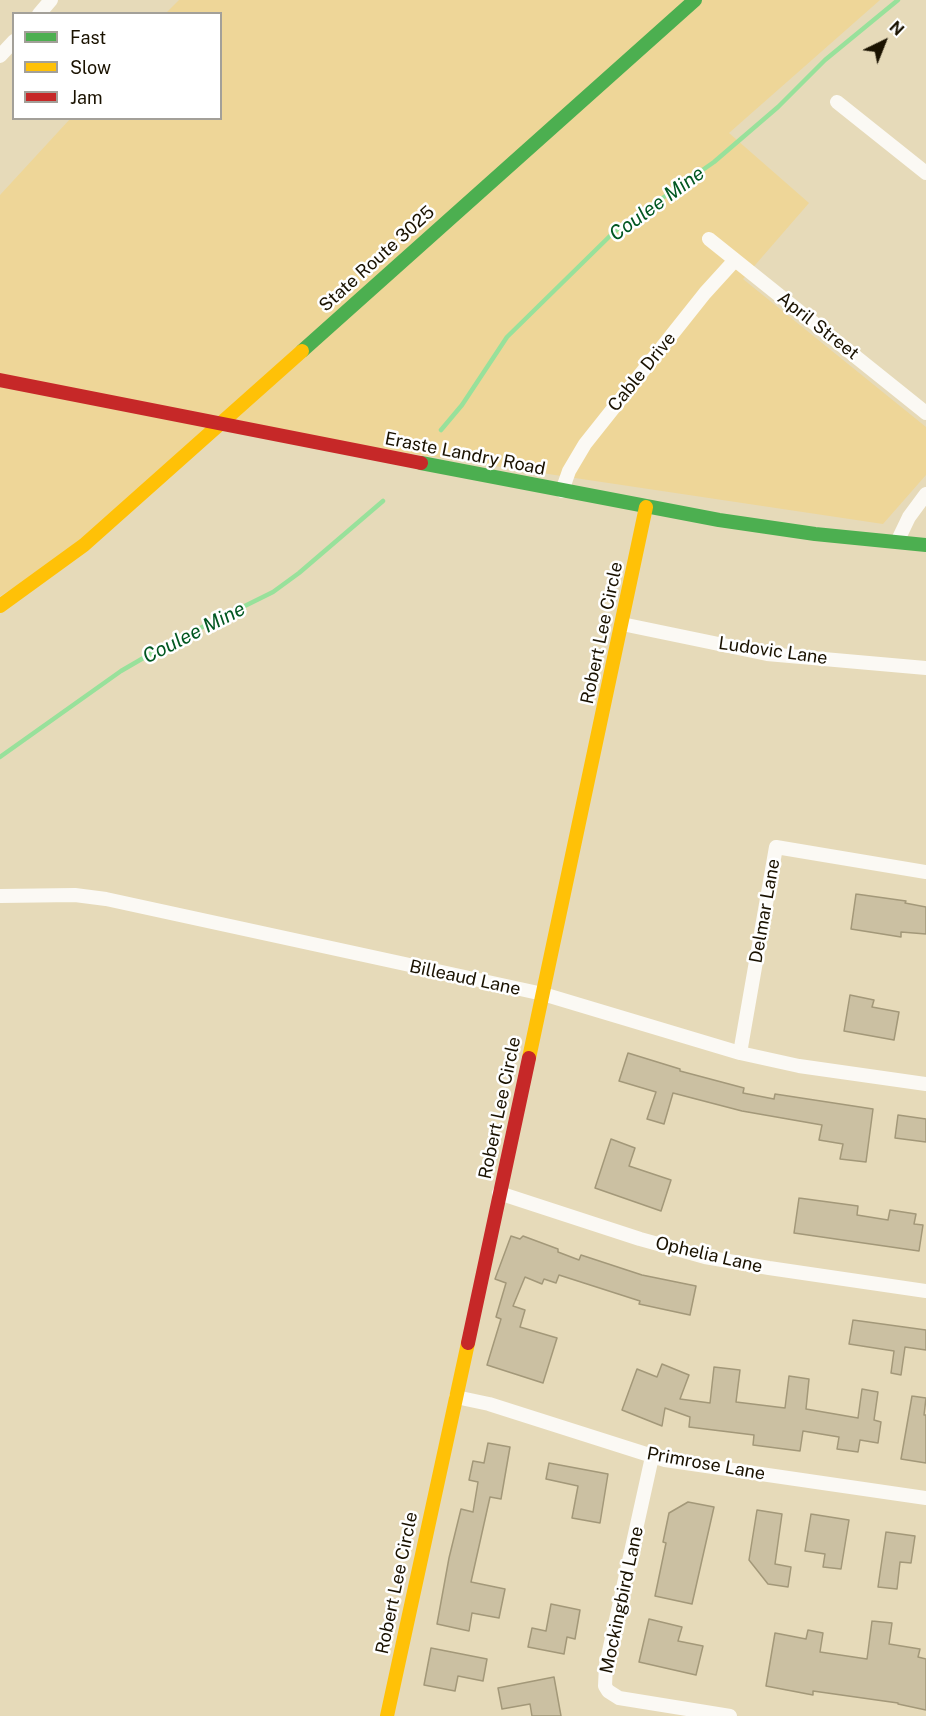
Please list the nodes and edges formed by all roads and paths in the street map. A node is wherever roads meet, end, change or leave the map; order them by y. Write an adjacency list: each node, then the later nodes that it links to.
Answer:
1 (51, 0): 3 (street)
2 (695, 0): 12 (street, State Route 3025)
3 (41, 12)
4 (12, 43): 5 (street)
5 (0, 56)
6 (837, 102): 7 (street)
7 (926, 173)
8 (709, 239): 9 (street, April Street)
9 (735, 260): 11 (street, April Street); 13 (street, Cable Drive)
10 (0, 380): 12 (street, Eraste Landry Road)
11 (926, 413)
12 (220, 425): 13 (street, Eraste Landry Road); 18 (street, State Route 3025)
13 (562, 490): 15 (street, Eraste Landry Road)
14 (926, 495): 16 (street)
15 (646, 507): 16 (street, Eraste Landry Road); 19 (street, Robert Lee Circle)
16 (897, 542): 17 (street, Eraste Landry Road)
17 (926, 545)
18 (0, 606)
19 (622, 624): 20 (street, Ludovic Lane); 23 (street, Robert Lee Circle)
20 (926, 669)
21 (926, 872): 24 (street, Delmar Lane)
22 (0, 896): 23 (street, Billeaud Lane)
23 (543, 994): 24 (street, Billeaud Lane); 26 (street, Robert Lee Circle)
24 (740, 1053): 25 (street, Billeaud Lane)
25 (926, 1084)
26 (499, 1193): 27 (street, Ophelia Lane); 28 (street, Robert Lee Circle)
27 (926, 1291)
28 (456, 1397): 29 (street, Primrose Lane); 31 (street, Robert Lee Circle)
29 (652, 1457): 30 (street, Primrose Lane); 32 (street, Mockingbird Lane)
30 (926, 1498)
31 (387, 1716)
32 (730, 1716)

